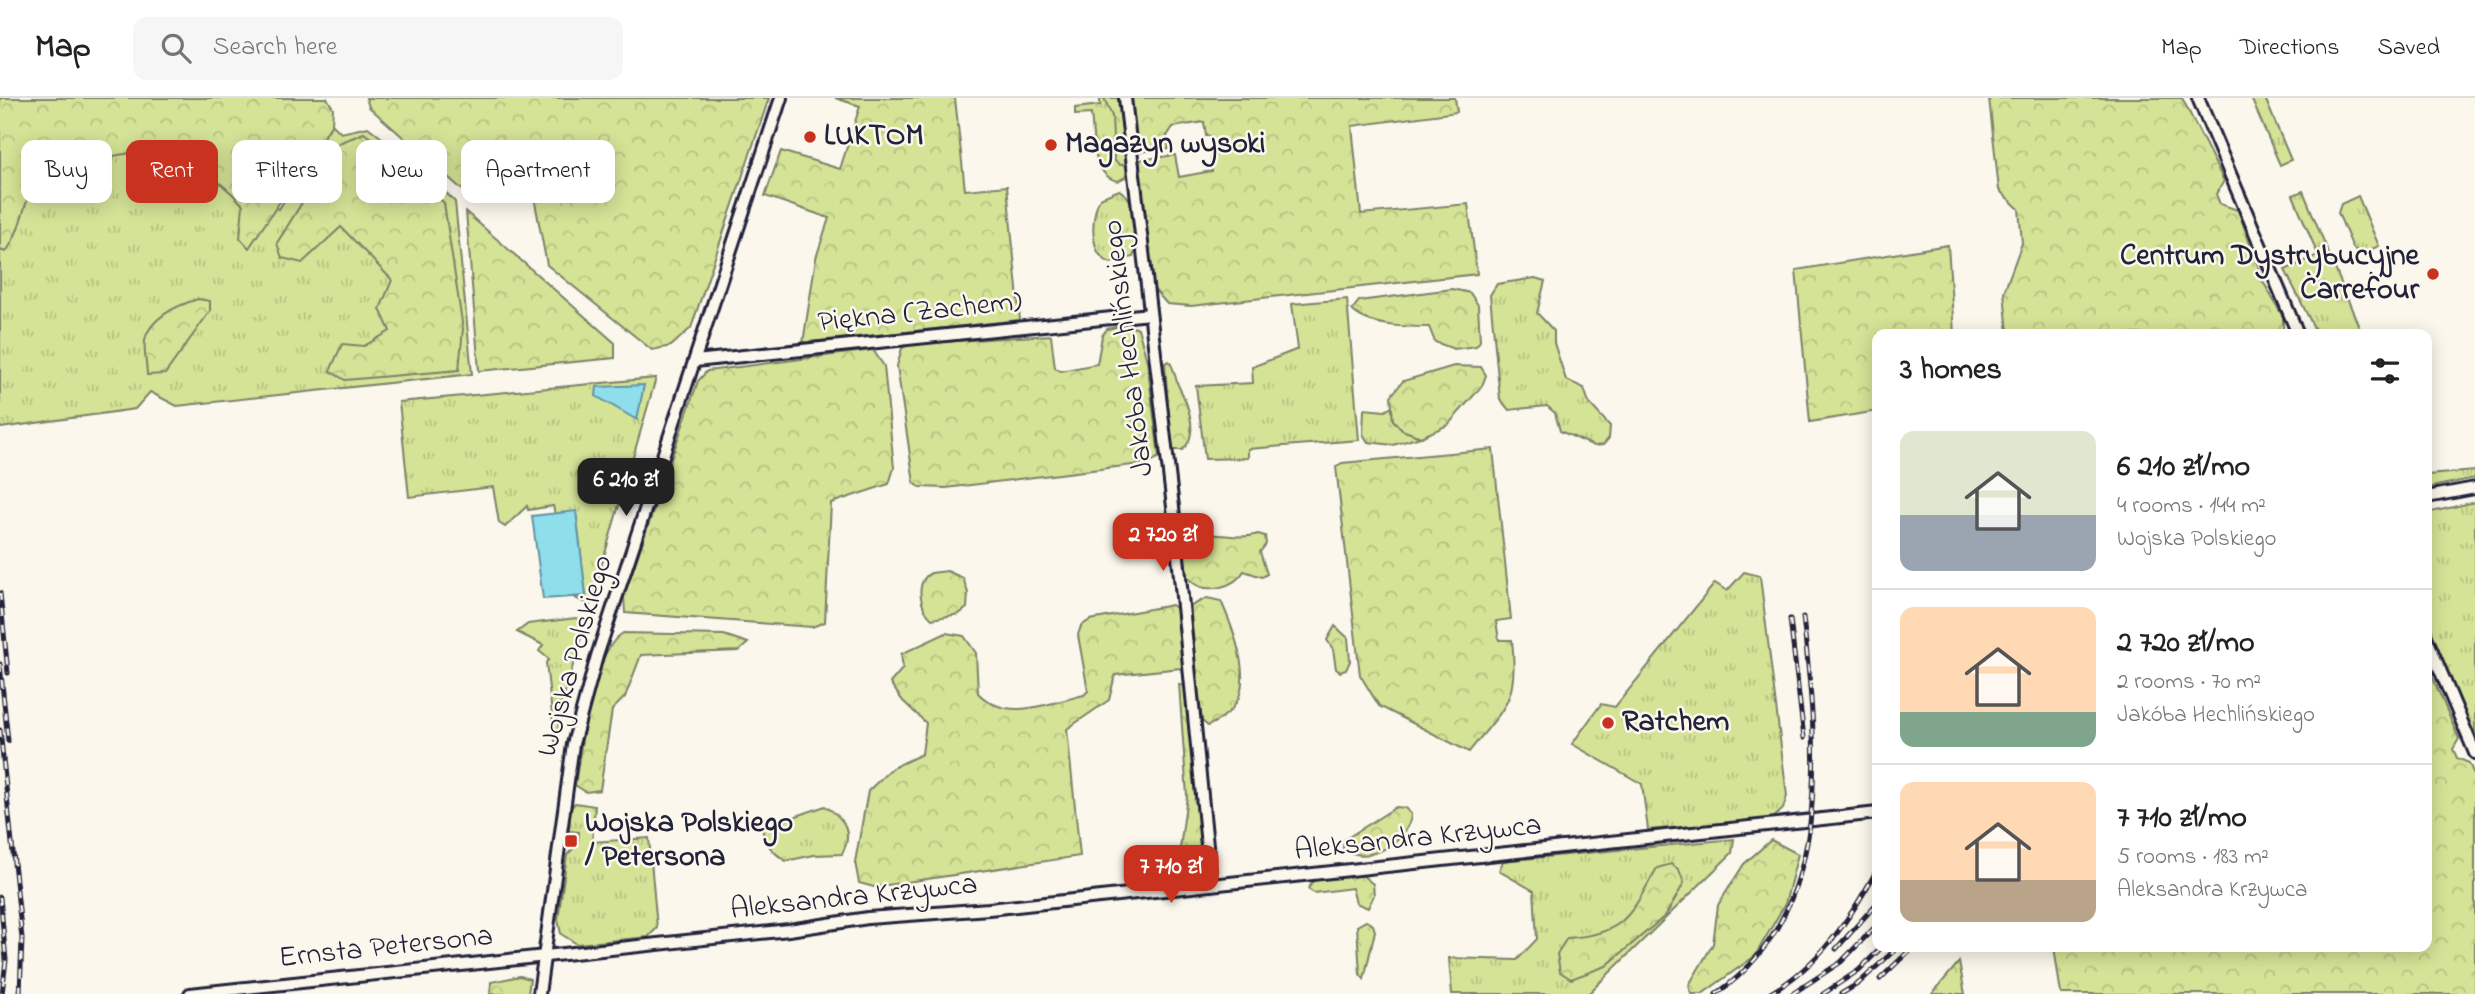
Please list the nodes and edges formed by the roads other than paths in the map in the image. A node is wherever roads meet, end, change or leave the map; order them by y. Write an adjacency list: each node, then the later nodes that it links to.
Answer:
1 (781, 98): 6 (street, Wojska Polskiego)
2 (1125, 98): 4 (street, Jakóba Hechlińskiego)
3 (2199, 98): 5 (street)
4 (1150, 314): 6 (street, Piękna (Zachem)); 12 (street, Jakóba Hechlińskiego)
5 (2296, 329)
6 (695, 361): 13 (street, Wojska Polskiego)
7 (2475, 488): 8 (street)
8 (2432, 496)
9 (2432, 651): 10 (street)
10 (2475, 754)
11 (1872, 814): 12 (street, Aleksandra Krzywca)
12 (1211, 886): 13 (street, Aleksandra Krzywca)
13 (545, 956): 14 (street, Ernsta Petersona); 15 (street, Wojska Polskiego)
14 (190, 994)
15 (539, 994)

